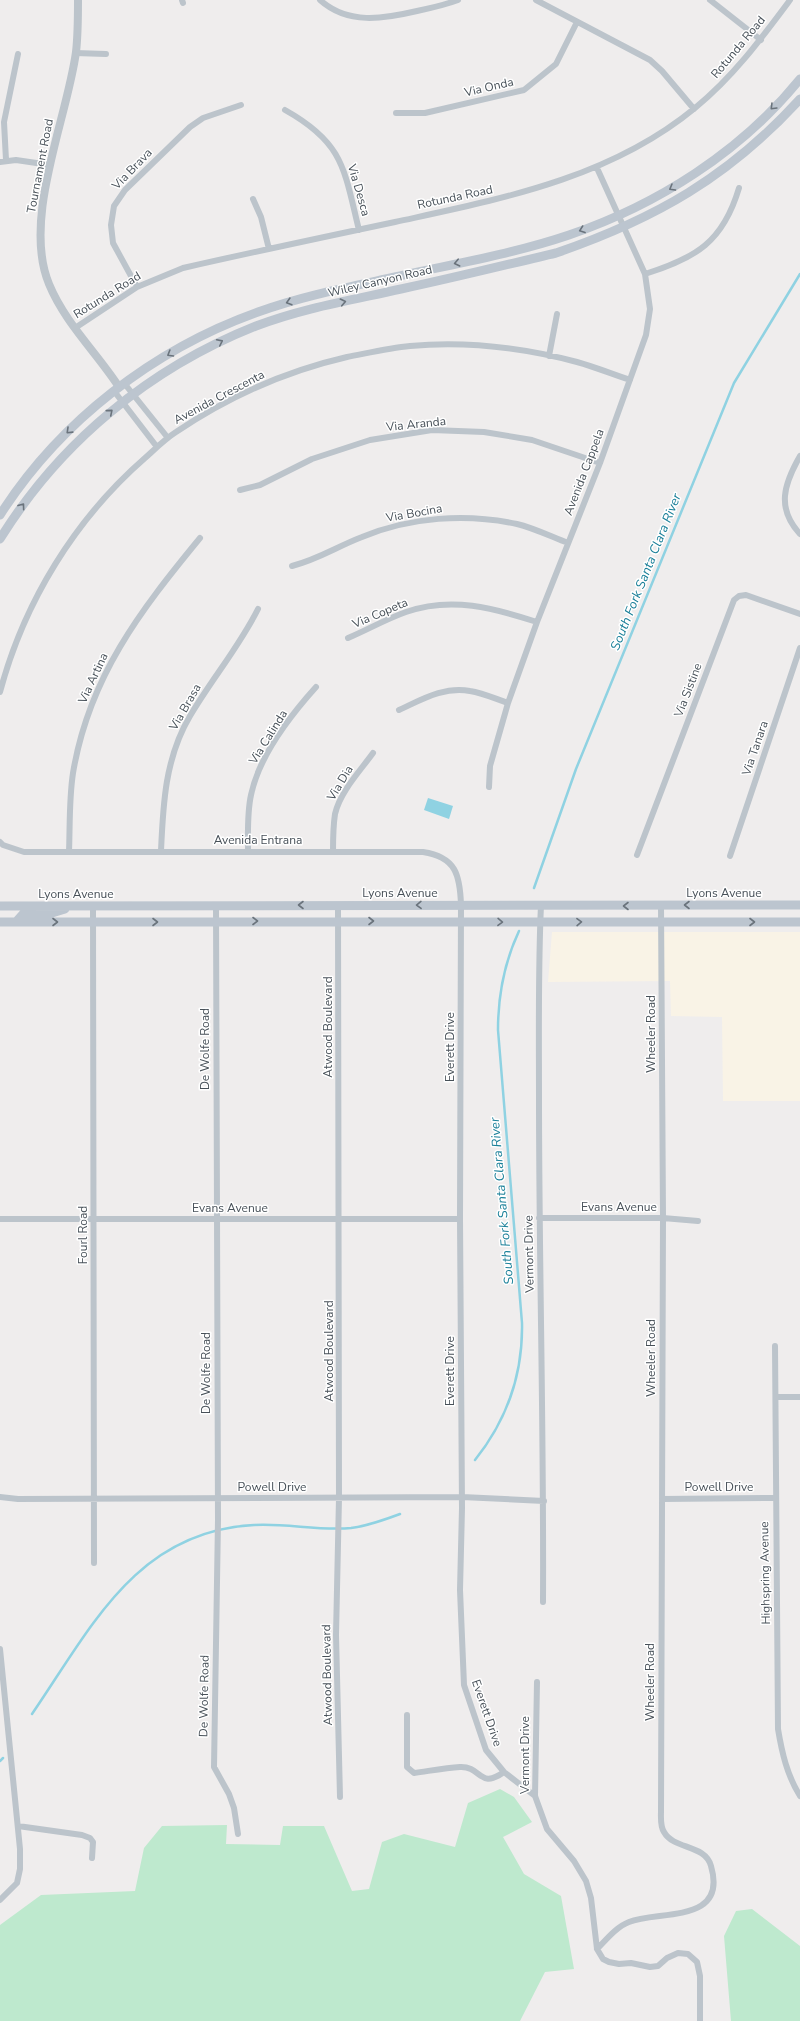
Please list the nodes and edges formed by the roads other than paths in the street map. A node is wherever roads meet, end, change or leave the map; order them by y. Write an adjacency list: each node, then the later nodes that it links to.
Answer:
1 (78, 0): 9 (street, Tournament Road)
2 (320, 0): 3 (street)
3 (458, 0)
4 (536, 0): 7 (street)
5 (710, 0): 8 (street)
6 (790, 0): 8 (street, Rotunda Road)
7 (577, 22): 15 (street); 17 (street, Via Onda)
8 (761, 40): 15 (street, Rotunda Road)
9 (76, 52): 11 (street); 19 (street, Tournament Road)
10 (18, 54): 18 (street)
11 (106, 54)
12 (800, 79): 23 (main road, Wiley Canyon Road, one-way to 23)
13 (800, 99): 24 (main road, Wiley Canyon Road)
14 (241, 105): 28 (street, Via Brava)
15 (694, 109): 20 (street, Rotunda Road)
16 (285, 110): 25 (street, Via Desca)
17 (396, 114)
18 (3, 161): 19 (street)
19 (50, 165): 30 (street, Tournament Road)
20 (597, 168): 23 (street, Avenida Cappela); 25 (street, Rotunda Road)
21 (739, 188): 27 (street)
22 (253, 199): 26 (street)
23 (618, 216): 24 (street, Avenida Cappela); 33 (main road, Wiley Canyon Road, one-way to 33)
24 (624, 228): 27 (street, Avenida Cappela); 34 (main road, Wiley Canyon Road, one-way to 24)
25 (359, 230): 26 (street, Rotunda Road)
26 (268, 249): 28 (street, Rotunda Road)
27 (645, 274): 32 (street, Avenida Cappela)
28 (137, 287): 30 (street, Rotunda Road)
29 (557, 314): 31 (street)
30 (75, 328): 33 (street, Tournament Road)
31 (550, 356): 32 (street, Avenida Crescenta); 36 (street, Avenida Crescenta)
32 (630, 380): 39 (street, Avenida Cappela)
33 (119, 387): 34 (street, Tournament Road); 35 (street, Tournament Road); 41 (main road, Wiley Canyon Road, one-way to 41)
34 (133, 394): 35 (main road, Wiley Canyon Road); 36 (street, Tournament Road)
35 (122, 402): 37 (street, Tournament Road); 44 (main road, Wiley Canyon Road, one-way to 35)
36 (168, 438): 37 (street, Avenida Crescenta)
37 (157, 447): 53 (street, Avenida Crescenta)
38 (800, 456): 42 (street)
39 (600, 463): 40 (street, Via Aranda); 45 (street, Avenida Cappela)
40 (240, 490)
41 (0, 515)
42 (800, 534)
43 (200, 538): 60 (street, Via Artina)
44 (0, 539)
45 (568, 543): 46 (street, Via Bocina); 49 (street, Avenida Cappela)
46 (292, 566)
47 (258, 609): 61 (street, Via Brasa)
48 (800, 614): 63 (street, Via Sistine)
49 (538, 622): 50 (street, Via Copeta); 54 (street, Avenida Cappela)
50 (348, 638)
51 (800, 648): 64 (street, Via Tanara)
52 (316, 688): 59 (street, Via Calinda)
53 (0, 692)
54 (508, 703): 55 (street); 57 (street, Avenida Cappela)
55 (399, 710)
56 (373, 753): 62 (street, Via Dia)
57 (489, 787)
58 (1, 843): 60 (street, Avenida Entrana)
59 (248, 851): 61 (street, Avenida Entrana); 62 (street, Avenida Entrana)
60 (69, 852): 61 (street, Avenida Entrana)
61 (161, 852)
62 (333, 852): 66 (street, Avenida Entrana)
63 (637, 855)
64 (730, 856)
65 (338, 905): 66 (main road, Lyons Avenue, one-way to 65); 72 (main road, Lyons Avenue, one-way to 72); 74 (street, Atwood Boulevard)
66 (461, 905): 67 (main road, Lyons Avenue); 75 (street, Avenida Entrana)
67 (541, 905): 73 (main road, Lyons Avenue, one-way to 67); 81 (street, Vermont Drive)
68 (800, 905): 73 (main road, Lyons Avenue, one-way to 73)
69 (0, 906): 70 (main road, Lyons Avenue)
70 (74, 906): 71 (main road, Lyons Avenue); 78 (main road)
71 (93, 906): 72 (main road, Lyons Avenue); 79 (street, Fourl Road)
72 (216, 906): 80 (street, De Wolfe Road)
73 (661, 906): 76 (street, Wheeler Road)
74 (338, 921): 75 (main road, one-way to 75); 80 (main road, one-way to 74); 84 (street, Atwood Boulevard)
75 (461, 921): 81 (main road, one-way to 81); 89 (street, Everett Drive)
76 (662, 921): 81 (main road, one-way to 76); 82 (main road, one-way to 82); 86 (street, Wheeler Road)
77 (0, 922): 78 (main road)
78 (16, 922): 79 (main road, one-way to 79)
79 (93, 922): 80 (main road, one-way to 80); 83 (street, Fourl Road)
80 (216, 922): 88 (street, De Wolfe Road)
81 (540, 922): 85 (street, Vermont Drive)
82 (800, 922)
83 (94, 1218): 87 (street, Evans Avenue); 88 (street, Evans Avenue); 99 (street, Fourl Road)
84 (340, 1218): 88 (street, Evans Avenue); 89 (street, Evans Avenue); 97 (street, Atwood Boulevard)
85 (540, 1218): 86 (street, Evans Avenue); 101 (street, Vermont Drive)
86 (663, 1218): 90 (street, Evans Avenue); 100 (street, Wheeler Road)
87 (0, 1219)
88 (216, 1219): 96 (street, De Wolfe Road)
89 (460, 1219): 95 (street, Everett Drive)
90 (698, 1221)
91 (775, 1346): 93 (street, Highspring Avenue)
92 (800, 1396): 93 (street)
93 (776, 1397): 98 (street, Highspring Avenue)
94 (0, 1497): 99 (street, Powell Drive)
95 (462, 1497): 97 (street, Powell Drive); 101 (street, Powell Drive); 108 (street, Everett Drive)
96 (217, 1498): 97 (street, Powell Drive); 99 (street, Powell Drive); 113 (street, De Wolfe Road)
97 (339, 1498): 109 (street, Atwood Boulevard)
98 (776, 1498): 100 (street, Powell Drive); 111 (street, Highspring Avenue)
99 (94, 1499): 102 (street, Fourl Road)
100 (662, 1499): 116 (street, Wheeler Road)
101 (544, 1500): 103 (street, Vermont Drive)
102 (94, 1563)
103 (543, 1602)
104 (0, 1649): 105 (street)
105 (1, 1671): 112 (street)
106 (537, 1682): 110 (street, Vermont Drive)
107 (407, 1715): 108 (street)
108 (504, 1772): 110 (street, Everett Drive)
109 (340, 1796)
110 (535, 1796): 116 (street, Vermont Drive)
111 (800, 1796)
112 (18, 1826): 114 (street); 115 (street)
113 (238, 1834)
114 (92, 1858)
115 (0, 1900)
116 (596, 1949): 117 (street)
117 (700, 2021)

